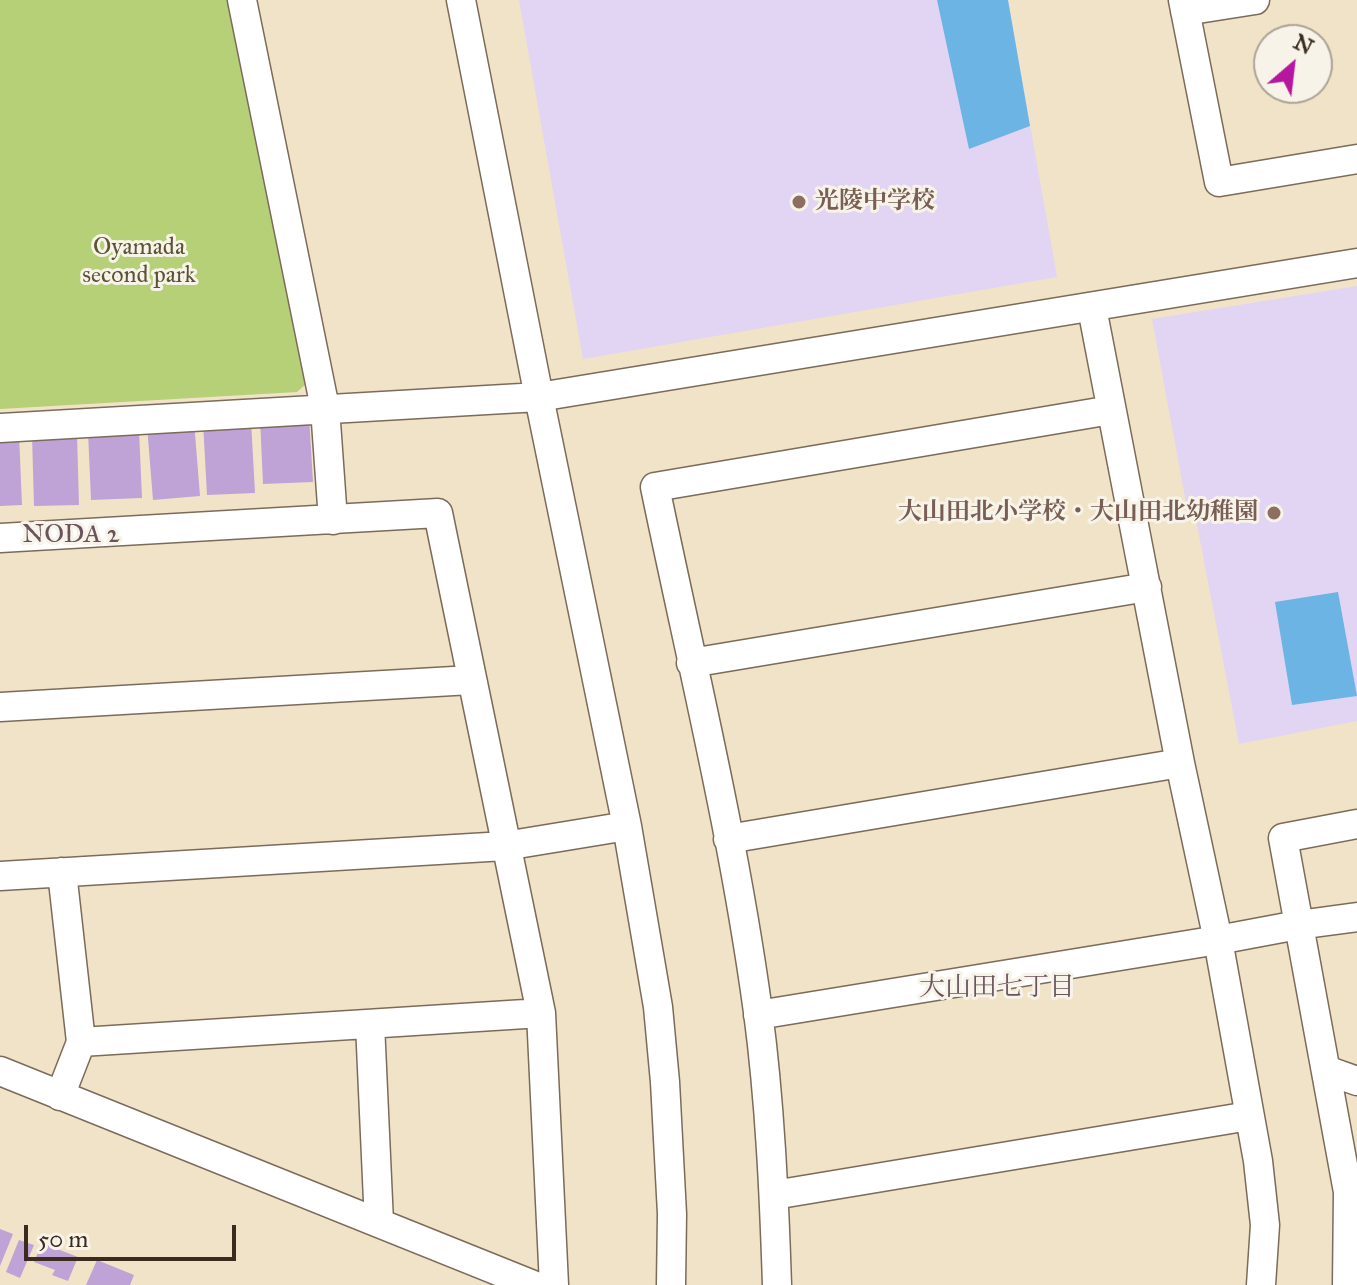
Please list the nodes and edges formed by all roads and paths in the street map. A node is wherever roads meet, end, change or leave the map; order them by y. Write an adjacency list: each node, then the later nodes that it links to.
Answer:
1 (242, 0): 9 (street)
2 (461, 0): 8 (street)
3 (1255, 0): 4 (street)
4 (1184, 6): 5 (street)
5 (1357, 159)
6 (1357, 263): 7 (street)
7 (1092, 308): 8 (street); 10 (street)
8 (539, 397): 9 (street); 20 (street)
9 (325, 408): 11 (street); 12 (street)
10 (1111, 410): 14 (street); 15 (street)
11 (0, 428)
12 (333, 520): 13 (street); 16 (street)
13 (0, 538)
14 (1147, 587): 15 (street); 18 (street)
15 (691, 663): 21 (street)
16 (471, 680): 17 (street); 22 (street)
17 (0, 707)
18 (1180, 763): 21 (street); 27 (street)
19 (1357, 824): 26 (street)
20 (627, 826): 22 (street); 42 (street)
21 (728, 839): 29 (street)
22 (505, 846): 23 (street); 28 (street)
23 (62, 872): 24 (street); 31 (street)
24 (0, 876)
25 (1357, 917): 26 (street)
26 (1298, 925): 27 (street); 32 (street)
27 (1218, 940): 29 (street); 36 (street)
28 (541, 1013): 30 (street); 41 (street)
29 (758, 1015): 37 (street)
30 (370, 1024): 31 (street); 38 (street)
31 (81, 1042): 35 (street)
32 (1326, 1070): 34 (street); 39 (street)
33 (0, 1071): 35 (street)
34 (1357, 1081)
35 (60, 1096): 38 (street)
36 (1249, 1116): 37 (street); 44 (street)
37 (774, 1195): 43 (street)
38 (379, 1223): 40 (street)
39 (1351, 1273)
40 (533, 1285)
41 (554, 1285)
42 (671, 1285)
43 (777, 1285)
44 (1261, 1285)

